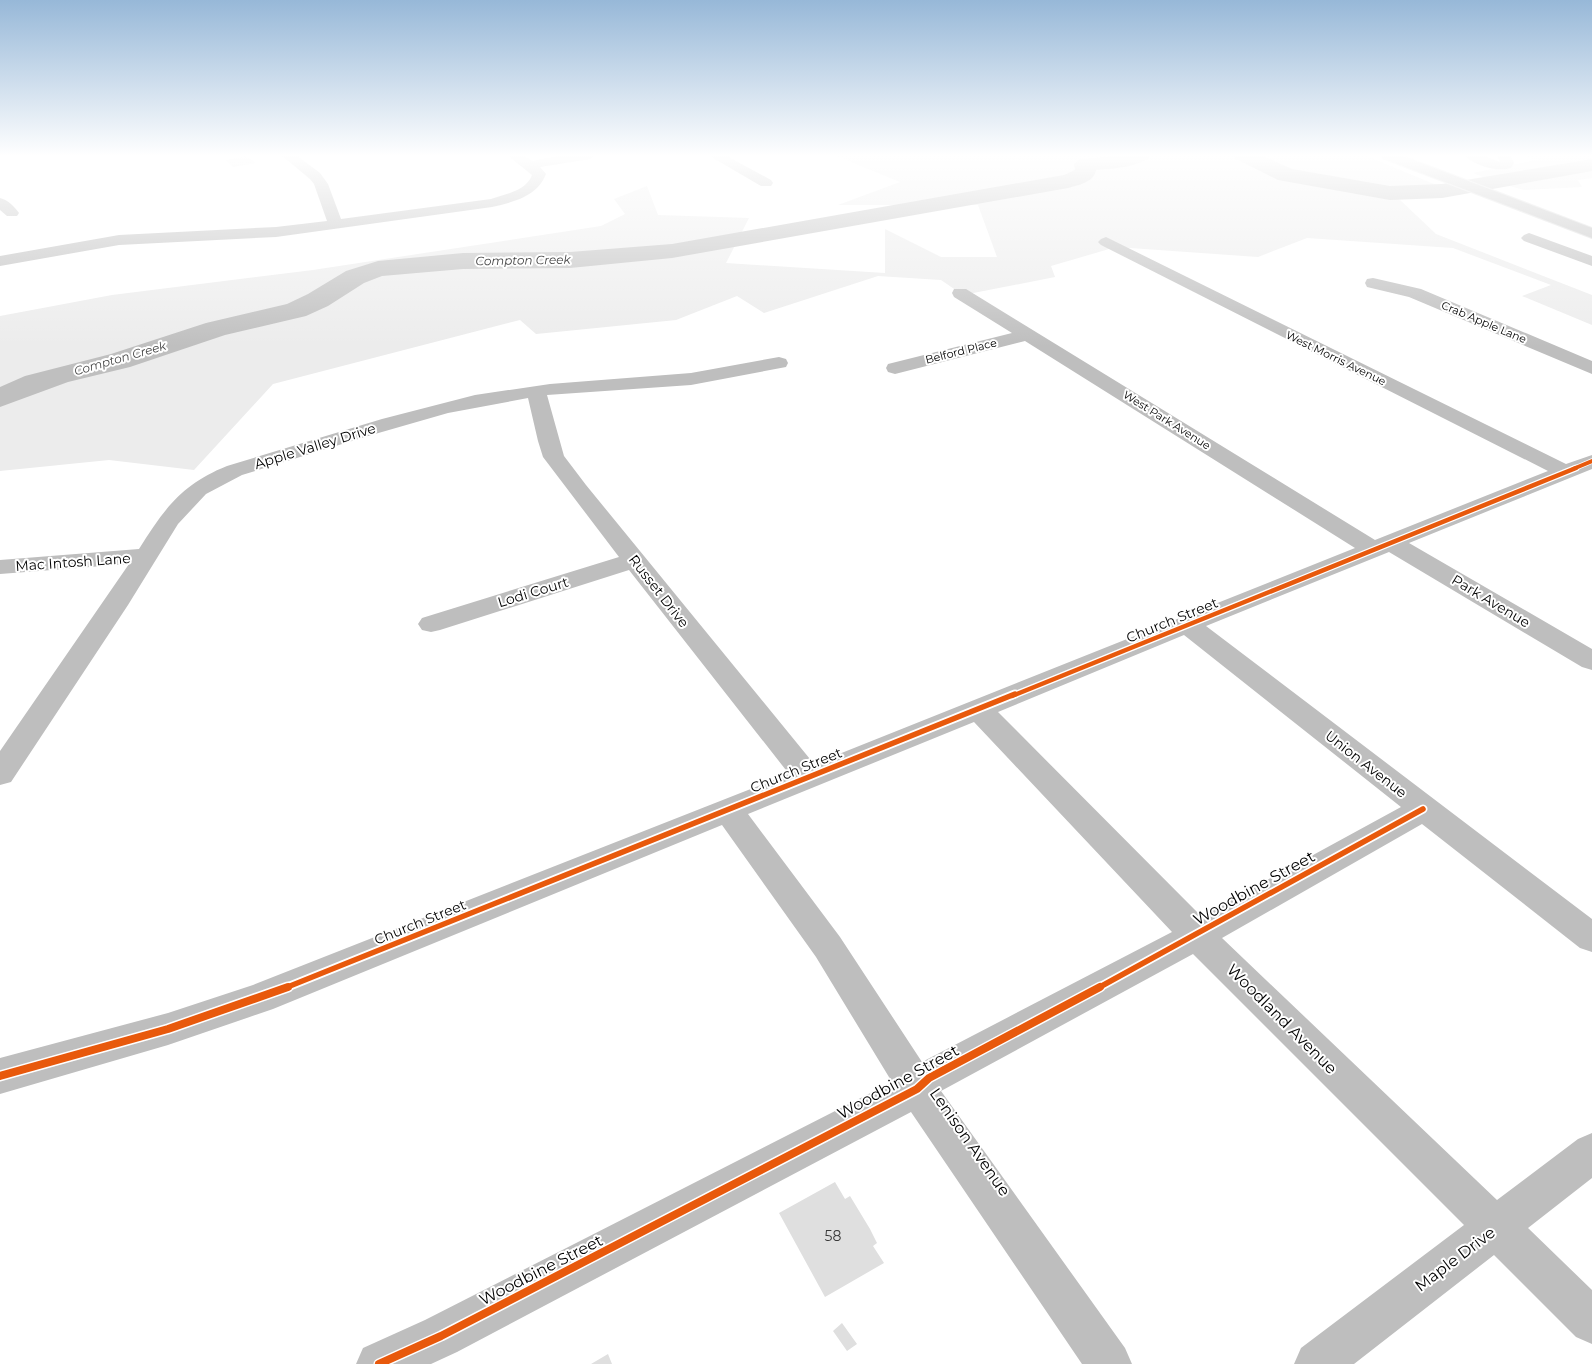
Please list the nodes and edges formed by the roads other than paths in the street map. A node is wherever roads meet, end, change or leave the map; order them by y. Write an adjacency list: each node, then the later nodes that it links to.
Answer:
1 (334, 219): 5 (main road)
2 (375, 219): 5 (main road)
3 (1556, 219): 7 (main road)
4 (1578, 219): 6 (main road)
5 (336, 224): 11 (main road)
6 (1592, 224)
7 (1576, 227): 8 (main road); 10 (main road)
8 (1592, 233)
9 (1106, 242): 19 (main road, West Morris Avenue)
10 (1592, 260)
11 (0, 261)
12 (1373, 283): 17 (main road, Crab Apple Lane)
13 (960, 293): 14 (main road, West Park Avenue)
14 (1027, 334): 16 (main road, Belford Place); 20 (main road, West Park Avenue)
15 (779, 364): 18 (main road, Apple Valley Drive)
16 (895, 368)
17 (1592, 368)
18 (536, 391): 21 (main road, Apple Valley Drive); 22 (main road, Russet Drive)
19 (1579, 466): 20 (main road, Church Street)
20 (1382, 545): 25 (main road, Church Street); 26 (main road, Park Avenue)
21 (146, 556): 23 (main road, Mac Intosh Lane); 28 (main road, Apple Valley Drive)
22 (634, 560): 24 (main road, Lodi Court); 29 (main road, Russet Drive)
23 (0, 567)
24 (431, 624)
25 (1189, 626): 27 (main road, Church Street); 30 (main road, Union Avenue)
26 (1592, 661)
27 (979, 710): 29 (main road, Church Street); 32 (main road, Woodland Avenue)
28 (1, 770)
29 (808, 777): 31 (main road, Church Street)
30 (1423, 809): 32 (main road, Woodbine Street); 33 (main road, Union Avenue)
31 (728, 810): 34 (main road, Church Street); 35 (main road, Lenison Avenue)
32 (1197, 935): 35 (main road, Woodbine Street); 37 (main road, Woodland Avenue)
33 (1592, 938)
34 (0, 1076)
35 (917, 1089): 39 (main road, Woodbine Street); 40 (main road, Lenison Avenue)
36 (1592, 1153): 37 (main road, Maple Drive)
37 (1497, 1227): 38 (main road, Woodland Avenue); 41 (main road, Maple Drive)
38 (1592, 1320)
39 (379, 1364)
40 (1109, 1364)
41 (1317, 1364)

